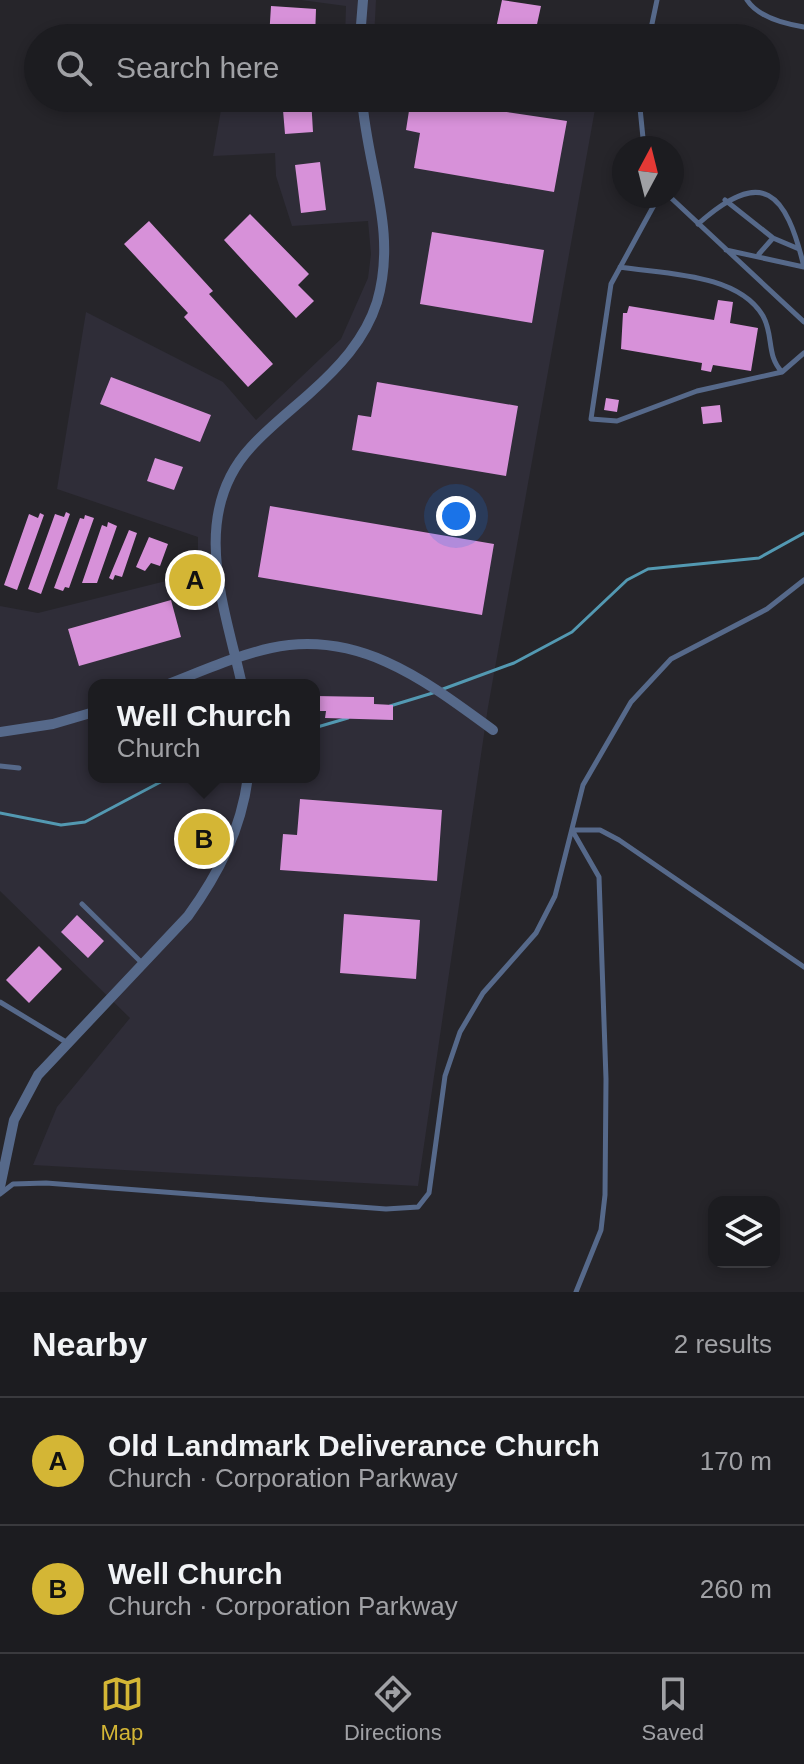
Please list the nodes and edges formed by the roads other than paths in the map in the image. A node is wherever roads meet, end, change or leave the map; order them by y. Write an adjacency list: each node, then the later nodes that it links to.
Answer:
1 (363, 0): 4 (street)
2 (657, 0): 5 (lane)
3 (747, 0): 6 (lane)
4 (361, 24)
5 (652, 24)
6 (804, 27)
7 (364, 112): 24 (street)
8 (640, 112): 9 (lane)
9 (643, 136)
10 (725, 200): 13 (lane); 14 (lane); 15 (lane)
11 (652, 208): 18 (lane)
12 (681, 208): 13 (lane)
13 (698, 224): 16 (lane)
14 (773, 238): 15 (lane); 17 (lane)
15 (800, 249): 19 (lane)
16 (725, 250): 17 (lane); 20 (lane)
17 (759, 254): 19 (lane)
18 (620, 267): 22 (lane); 22 (lane)
19 (804, 267)
20 (804, 322)
21 (804, 353): 22 (lane)
22 (782, 372)
23 (804, 580): 33 (lane)
24 (236, 659): 25 (street); 26 (street); 28 (street)
25 (182, 679)
26 (241, 679)
27 (88, 714): 29 (street)
28 (493, 730)
29 (0, 732)
30 (0, 766): 31 (lane)
31 (19, 768)
32 (247, 783): 35 (street)
33 (572, 830): 36 (lane); 40 (lane); 41 (lane)
34 (82, 904): 35 (lane)
35 (142, 963): 38 (street)
36 (804, 967)
37 (0, 1002): 38 (lane)
38 (66, 1042): 39 (street)
39 (0, 1187)
40 (0, 1194)
41 (576, 1292)

